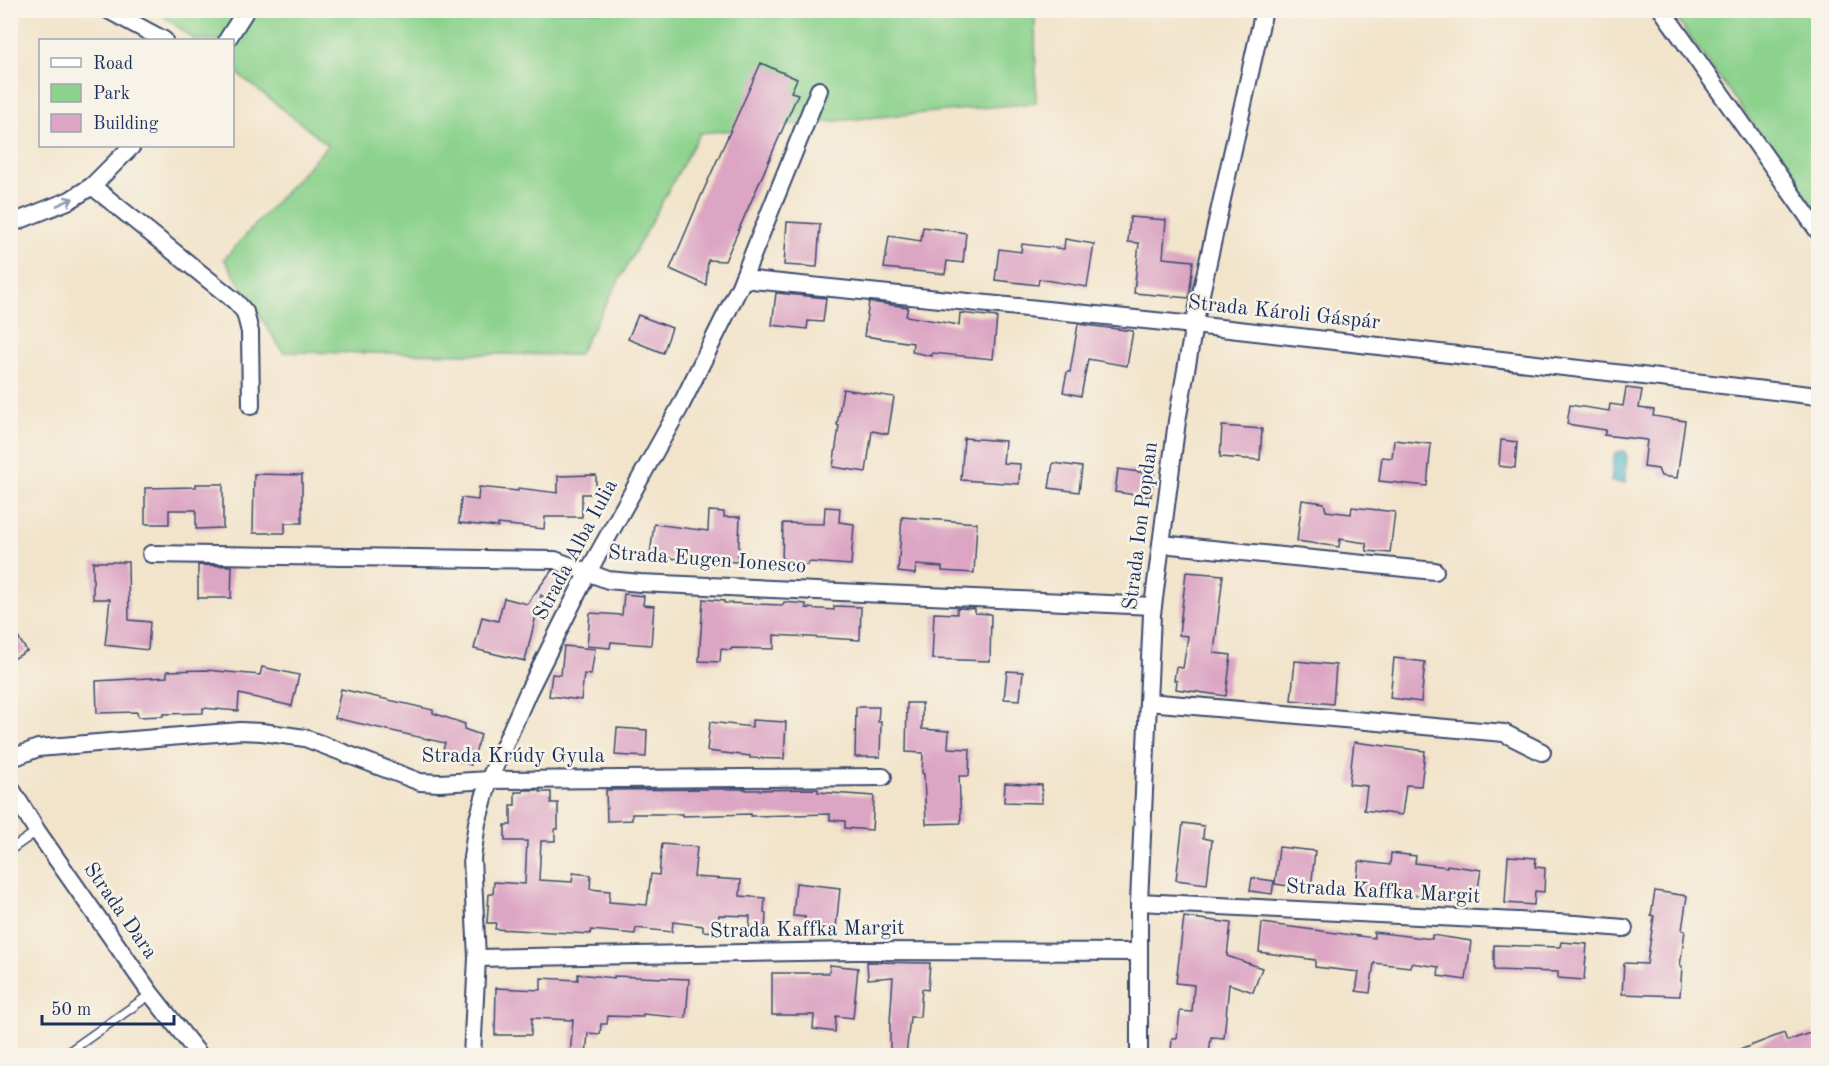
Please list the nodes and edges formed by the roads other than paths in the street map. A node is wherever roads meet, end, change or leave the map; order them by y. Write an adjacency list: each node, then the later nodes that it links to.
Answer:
1 (108, 10): 5 (street)
2 (246, 10): 6 (street)
3 (1264, 10): 13 (street, Strada Ion Popdan)
4 (1662, 10): 11 (street)
5 (162, 39)
6 (228, 39)
7 (819, 90): 12 (street, Strada Alba Iulia)
8 (131, 147): 9 (street)
9 (92, 186): 10 (street, one-way to 9); 15 (street)
10 (10, 224)
11 (1818, 231)
12 (743, 279): 13 (street, Strada Károli Gáspár); 19 (street, Strada Alba Iulia)
13 (1194, 325): 14 (street, Strada Károli Gáspár); 16 (street, Strada Ion Popdan)
14 (1818, 396)
15 (251, 406)
16 (1161, 544): 18 (street); 20 (street, Strada Ion Popdan)
17 (151, 554): 19 (street, Strada Eugen Ionesco)
18 (1435, 571)
19 (588, 572): 20 (street, Strada Eugen Ionesco); 25 (street, Strada Alba Iulia)
20 (1153, 606): 21 (street, Strada Ion Popdan)
21 (1148, 702): 22 (street); 29 (street, Strada Ion Popdan)
22 (1542, 752)
23 (10, 759): 25 (street, Strada Krúdy Gyula)
24 (883, 777): 25 (street, Strada Krúdy Gyula)
25 (489, 780): 32 (street, Strada Alba Iulia)
26 (10, 787): 27 (street, Strada Dara)
27 (37, 831): 28 (lane); 33 (street, Strada Dara)
28 (10, 850)
29 (1139, 902): 30 (street, Strada Kaffka Margit); 31 (street, Strada Ion Popdan)
30 (1624, 928)
31 (1139, 952): 32 (street, Strada Kaffka Margit); 37 (street, Strada Ion Popdan)
32 (477, 958): 36 (street, Strada Alba Iulia)
33 (151, 994): 34 (lane); 35 (street, Strada Dara)
34 (63, 1056)
35 (200, 1056)
36 (472, 1056)
37 (1139, 1056)

